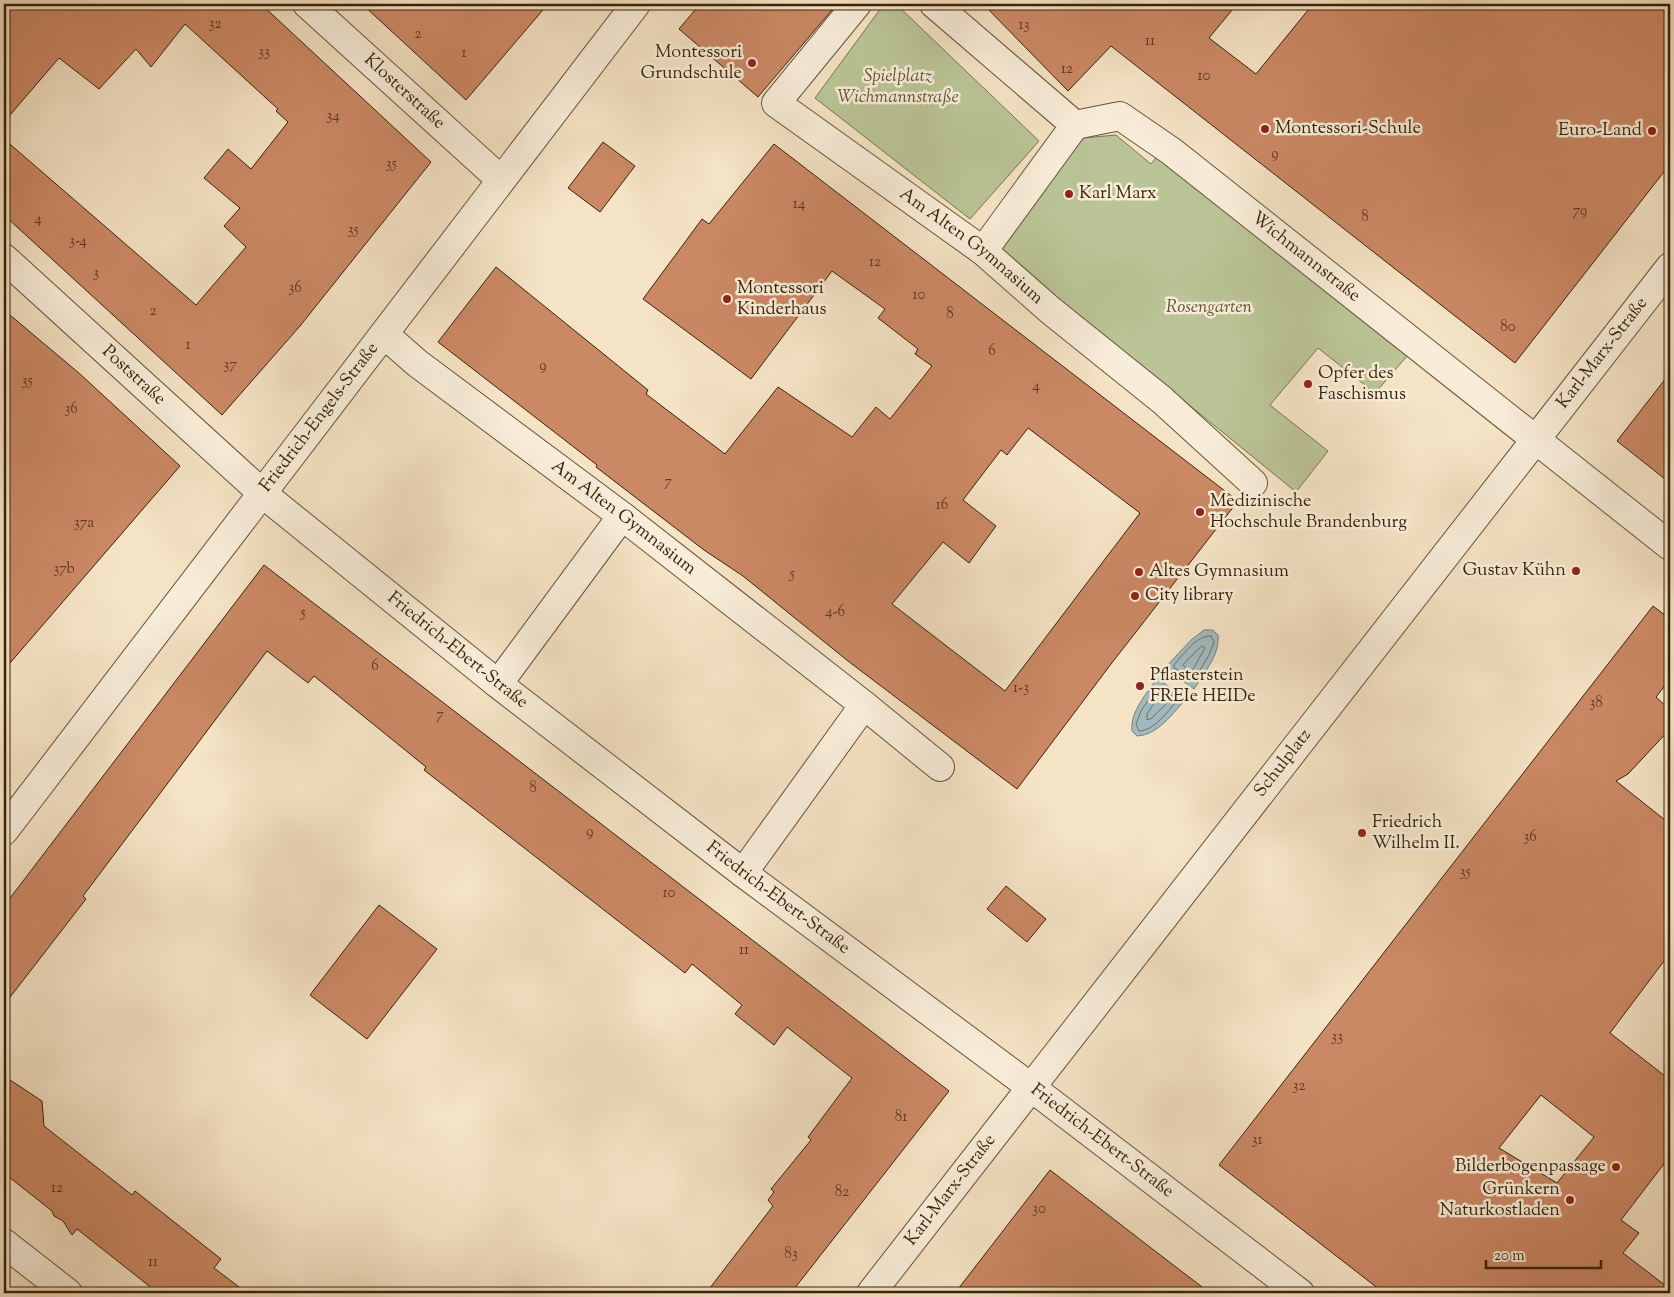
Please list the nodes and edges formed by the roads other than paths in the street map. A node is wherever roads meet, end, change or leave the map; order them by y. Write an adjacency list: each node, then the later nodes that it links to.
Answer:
1 (307, 4): 6 (street, Klosterstraße)
2 (636, 4): 6 (street, Friedrich-Engels-Straße)
3 (857, 4): 7 (street, Am Alten Gymnasium)
4 (934, 4): 5 (street)
5 (1075, 125): 7 (street); 11 (street, Wichmannstraße)
6 (501, 180): 10 (street, Friedrich-Engels-Straße)
7 (983, 251): 12 (street, Am Alten Gymnasium)
8 (4, 258): 13 (street, Poststraße)
9 (1670, 267): 11 (street, Karl-Marx-Straße)
10 (384, 334): 13 (street, Friedrich-Engels-Straße); 14 (street, Am Alten Gymnasium)
11 (1536, 441): 15 (street, Wichmannstraße); 21 (street, Schulplatz)
12 (1253, 483)
13 (263, 494): 16 (street, Friedrich-Ebert-Straße); 19 (street, Friedrich-Engels-Straße)
14 (622, 516): 16 (street); 17 (street, Am Alten Gymnasium)
15 (1670, 546)
16 (498, 684): 20 (street, Friedrich-Ebert-Straße)
17 (864, 705): 18 (street, Am Alten Gymnasium); 20 (street)
18 (940, 767)
19 (4, 831)
20 (743, 873): 21 (street, Friedrich-Ebert-Straße)
21 (1032, 1088): 24 (street, Karl-Marx-Straße); 25 (street, Friedrich-Ebert-Straße)
22 (4, 1243): 23 (street)
23 (68, 1293)
24 (872, 1293)
25 (1300, 1293)

